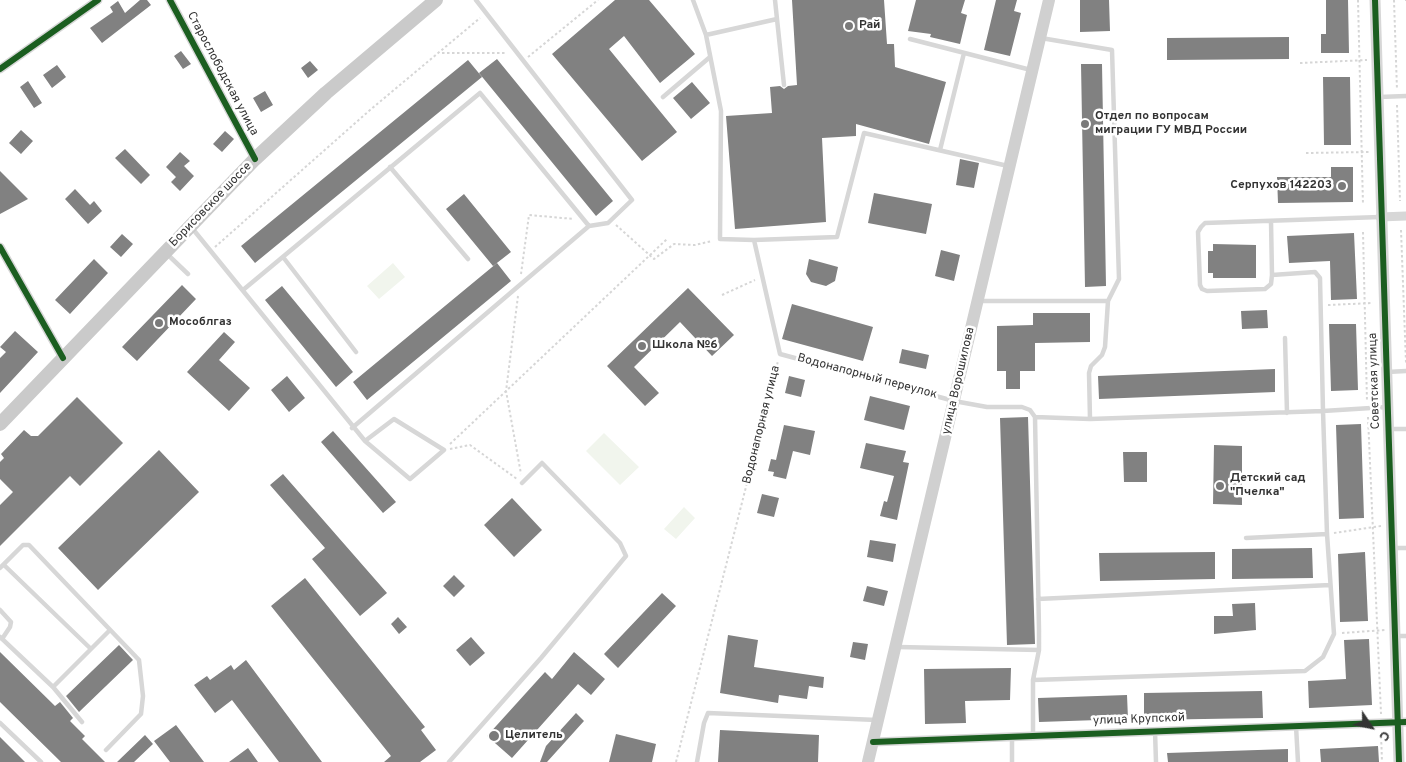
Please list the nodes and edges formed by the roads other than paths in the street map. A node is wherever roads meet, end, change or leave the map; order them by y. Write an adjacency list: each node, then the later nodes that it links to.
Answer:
1 (98, 0): 15 (street)
2 (170, 0): 22 (street, Старослободская улица)
3 (436, 0): 22 (main road, Борисовское шоссе)
4 (476, 0): 29 (lane)
5 (693, 0): 10 (lane)
6 (775, 0): 9 (lane)
7 (1049, 0): 11 (main road, улица Ворошилова)
8 (1375, 0): 20 (street, Советская улица)
9 (777, 19): 10 (lane); 17 (lane)
10 (706, 35): 14 (lane)
11 (1040, 38): 16 (main road, улица Ворошилова); 39 (lane)
12 (910, 39): 13 (lane)
13 (964, 53): 16 (lane); 21 (lane)
14 (710, 57): 19 (lane); 30 (lane)
15 (0, 68)
16 (1032, 70): 23 (main road, улица Ворошилова)
17 (784, 85)
18 (1406, 96): 20 (lane)
19 (664, 97)
20 (1378, 97): 26 (street, Советская улица)
21 (940, 150): 23 (lane); 30 (lane)
22 (255, 159): 28 (main road, Борисовское шоссе)
23 (1009, 166): 38 (main road, улица Ворошилова)
24 (390, 167): 29 (lane); 33 (lane); 34 (lane)
25 (1406, 216): 26 (street)
26 (1380, 217): 27 (lane); 45 (street, Советская улица)
27 (1271, 221): 36 (lane); 36 (lane)
28 (189, 226): 32 (main road, Борисовское шоссе); 37 (lane)
29 (589, 226): 53 (lane)
30 (754, 240): 42 (lane, Водонапорная улица)
31 (0, 247): 43 (street)
32 (165, 252): 35 (lane); 43 (main road, Борисовское шоссе)
33 (283, 257): 37 (lane); 41 (lane)
34 (468, 258)
35 (188, 274)
36 (1272, 275): 48 (lane)
37 (243, 290): 53 (lane)
38 (978, 301): 39 (lane); 46 (main road, улица Ворошилова)
39 (1108, 301): 51 (lane)
40 (1285, 338): 49 (lane)
41 (356, 352)
42 (780, 354): 46 (lane, Водонапорный переулок)
43 (63, 358): 52 (main road, Борисовское шоссе)
44 (1406, 371): 45 (lane)
45 (1386, 372): 47 (street, Советская улица)
46 (954, 401): 50 (lane, Водонапорный переулок); 69 (main road, улица Ворошилова)
47 (1387, 407): 48 (lane); 55 (street, Советская улица)
48 (1323, 411): 49 (lane); 58 (lane)
49 (1287, 413): 51 (lane)
50 (1035, 417): 51 (lane); 64 (lane)
51 (1090, 419)
52 (0, 424)
53 (352, 428): 56 (lane)
54 (1406, 429): 55 (lane)
55 (1388, 430): 60 (street, Советская улица)
56 (365, 441): 56 (lane)
57 (522, 483): 85 (lane)
58 (1327, 534): 59 (lane); 63 (lane)
59 (1246, 538)
60 (1392, 548): 61 (lane); 67 (street, Советская улица)
61 (1406, 548)
62 (2, 566): 66 (lane); 70 (lane)
63 (1330, 585): 64 (lane); 72 (lane)
64 (1038, 599): 71 (lane)
65 (0, 610): 68 (lane)
66 (110, 630): 70 (lane); 83 (lane)
67 (1398, 634): 76 (street, Советская улица)
68 (1, 638): 73 (lane)
69 (895, 647): 71 (lane); 74 (main road, улица Ворошилова)
70 (91, 649): 73 (lane)
71 (1039, 650): 72 (lane)
72 (1034, 680): 81 (lane)
73 (53, 687): 75 (lane)
74 (878, 720): 82 (main road, улица Ворошилова); 86 (lane)
75 (82, 722)
76 (1402, 722): 78 (street, улица Крупской); 91 (street, Советская улица)
77 (0, 723): 84 (lane)
78 (1296, 726): 79 (street, улица Крупской); 90 (lane)
79 (1154, 731): 81 (street, улица Крупской); 89 (lane)
80 (1012, 736): 81 (street, улица Крупской); 82 (street, улица Крупской); 88 (lane)
81 (1033, 736)
82 (872, 742): 87 (main road, улица Ворошилова)
83 (106, 750)
84 (41, 762)
85 (449, 762)
86 (697, 762)
87 (868, 762)
88 (1012, 762)
89 (1156, 762)
90 (1298, 762)
91 (1400, 762)

